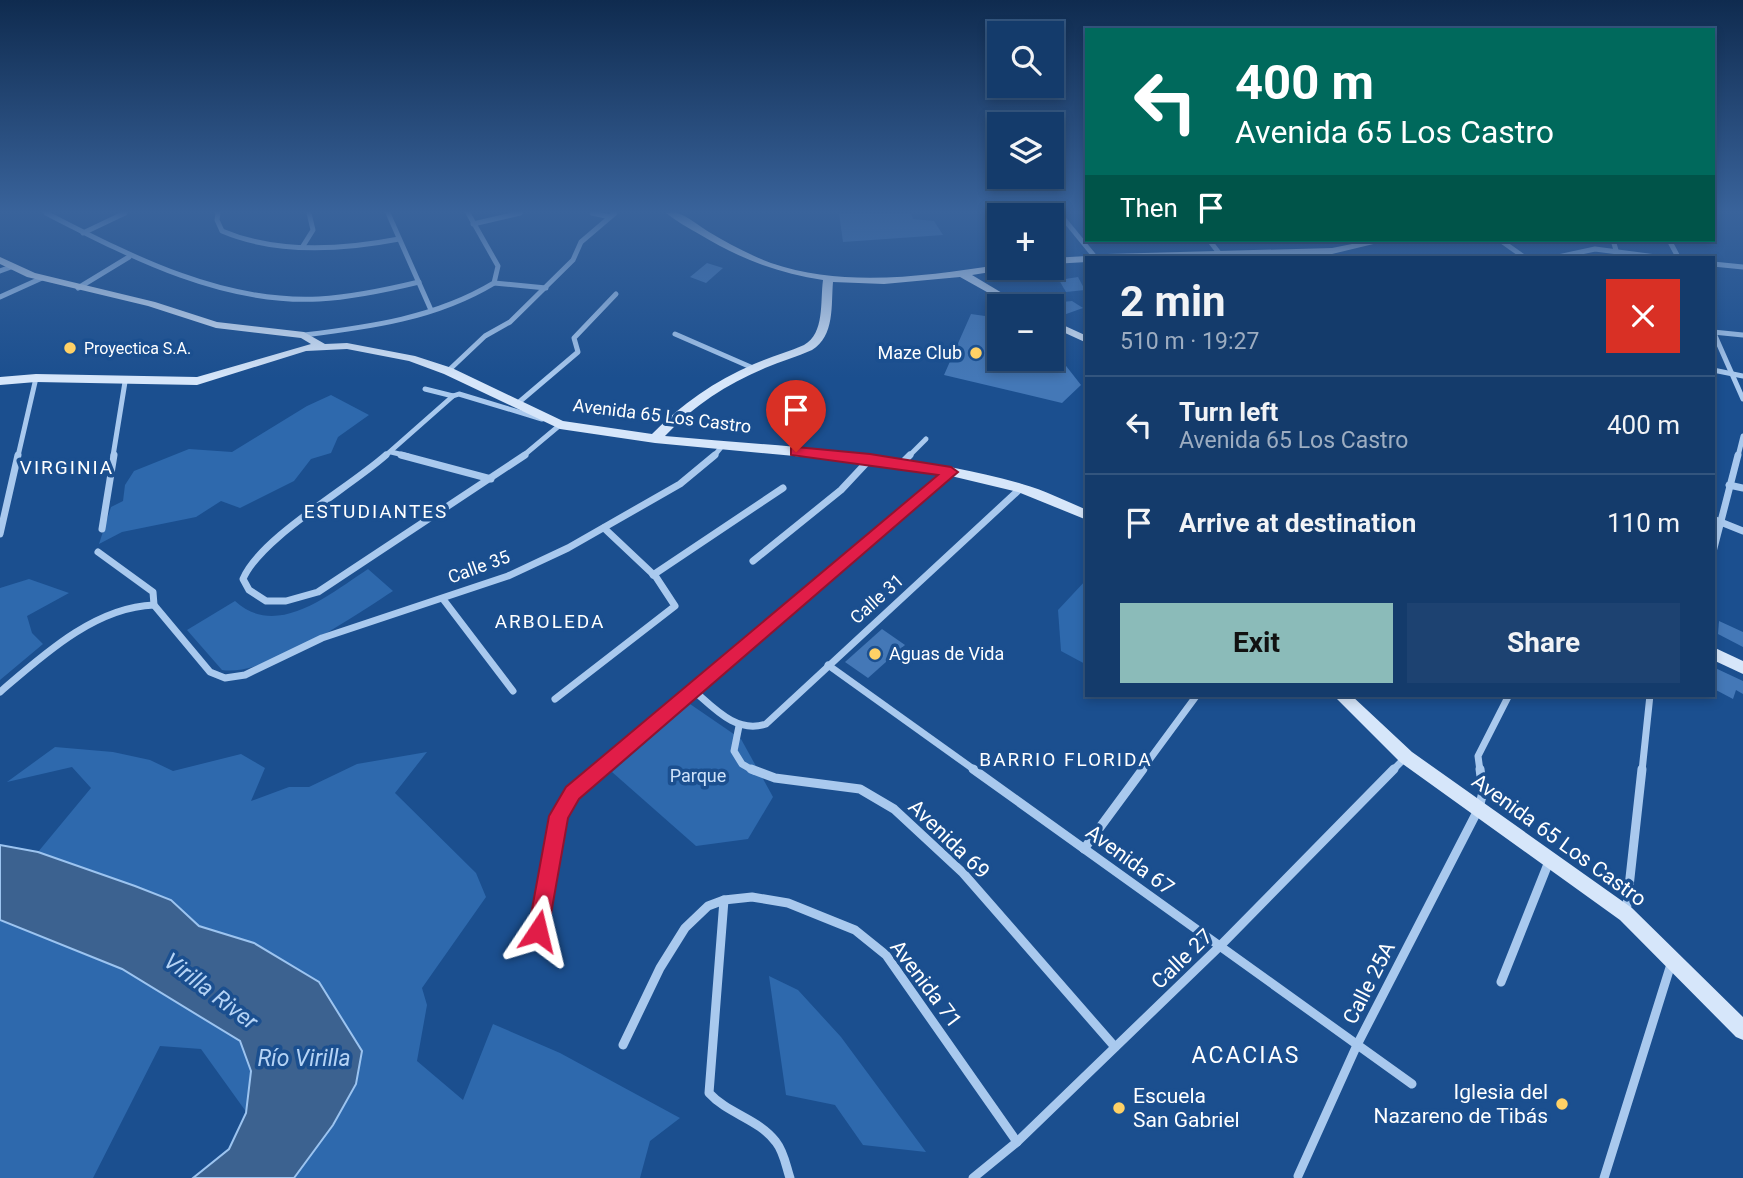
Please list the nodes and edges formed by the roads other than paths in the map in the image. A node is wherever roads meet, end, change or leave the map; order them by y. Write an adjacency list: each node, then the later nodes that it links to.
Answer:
1 (111, 268): 16 (street)
2 (161, 268): 13 (street)
3 (412, 268): 13 (street)
4 (498, 268): 14 (street)
5 (565, 268): 17 (street)
6 (779, 268): 12 (main road)
7 (5, 269): 11 (main road)
8 (987, 270): 9 (main road)
9 (982, 271): 10 (main road); 15 (main road)
10 (962, 274): 12 (main road); 15 (main road)
11 (42, 278): 16 (main road); 20 (street)
12 (828, 278): 31 (main road)
13 (419, 282): 21 (street)
14 (494, 283): 17 (street); 21 (street)
15 (975, 284): 19 (main road)
16 (78, 288): 26 (main road)
17 (546, 288): 33 (street)
18 (616, 293): 42 (street)
19 (995, 294)
20 (0, 298)
21 (431, 310): 23 (street)
22 (1064, 329): 29 (main road)
23 (343, 330): 26 (street); 30 (street)
24 (1715, 332): 27 (street)
25 (675, 334): 31 (street)
26 (304, 335): 30 (main road)
27 (1743, 335)
28 (1715, 336): 34 (street)
29 (1085, 339)
30 (320, 345): 33 (main road); 38 (main road)
31 (753, 368): 45 (main road)
32 (1715, 370): 34 (street)
33 (448, 371): 42 (main road)
34 (1734, 374): 35 (street); 41 (street)
35 (1743, 376)
36 (36, 378): 37 (main road); 38 (main road); 63 (street)
37 (0, 381)
38 (125, 382): 61 (street)
39 (425, 389): 40 (street)
40 (453, 396): 43 (street); 49 (street)
41 (1743, 399)
42 (518, 402): 43 (main road)
43 (560, 425): 45 (main road, Avenida 65 Los Castro); 53 (street)
44 (1743, 436): 48 (street)
45 (655, 439): 47 (main road, Avenida 65 Los Castro)
46 (926, 439): 51 (street)
47 (723, 445): 50 (main road, Avenida 65 Los Castro); 60 (street, Calle 35)
48 (1741, 449): 54 (street)
49 (391, 452): 53 (street); 53 (street)
50 (870, 459): 51 (main road, Avenida 65 Los Castro); 65 (street)
51 (901, 464): 52 (main road, Avenida 65 Los Castro)
52 (951, 472): 56 (main road, Avenida 65 Los Castro); 72 (street)
53 (491, 479)
54 (1729, 485): 57 (street); 59 (street)
55 (783, 488): 66 (street)
56 (1021, 488): 58 (main road, Avenida 65 Los Castro); 70 (street, Calle 31)
57 (1743, 488)
58 (1085, 514)
59 (1717, 520): 62 (street)
60 (604, 528): 66 (street); 67 (street, Calle 35)
61 (102, 529)
62 (1743, 531)
63 (0, 534)
64 (98, 552): 68 (street)
65 (752, 561)
66 (653, 575): 79 (street)
67 (443, 598): 68 (street, Calle 35); 73 (street)
68 (154, 605): 74 (street)
69 (1715, 654): 71 (main road)
70 (828, 665): 80 (street, Calle 31); 83 (street, Avenida 67)
71 (1743, 668)
72 (692, 690): 80 (street); 87 (street)
73 (513, 691)
74 (0, 692)
75 (1196, 697): 83 (street)
76 (1343, 697): 81 (main road, Avenida 65 Los Castro)
77 (1508, 697): 82 (street)
78 (1650, 697): 86 (street)
79 (555, 699)
80 (739, 726): 94 (street, Avenida 69)
81 (1406, 757): 82 (main road, Avenida 65 Los Castro); 88 (street, Calle 27)
82 (1479, 808): 84 (main road, Avenida 65 Los Castro); 93 (street, Calle 25A)
83 (1084, 849): 88 (street, Avenida 67)
84 (1550, 859): 86 (main road, Avenida 65 Los Castro); 90 (street)
85 (724, 900): 92 (street); 96 (street, Avenida 71); 98 (street)
86 (1626, 914): 89 (main road, Avenida 65 Los Castro)
87 (538, 931)
88 (1220, 947): 93 (street, Avenida 67); 94 (street, Calle 27)
89 (1672, 959): 91 (main road, Avenida 65 Los Castro); 100 (street)
90 (1501, 982)
91 (1743, 1030)
92 (623, 1045)
93 (1357, 1045): 95 (street, Avenida 67); 97 (street, Calle 25A)
94 (1115, 1046): 96 (street, Calle 27)
95 (1412, 1084)
96 (1017, 1142): 99 (street, Calle 27)
97 (1298, 1176)
98 (790, 1178)
99 (973, 1178)
100 (1604, 1178)

